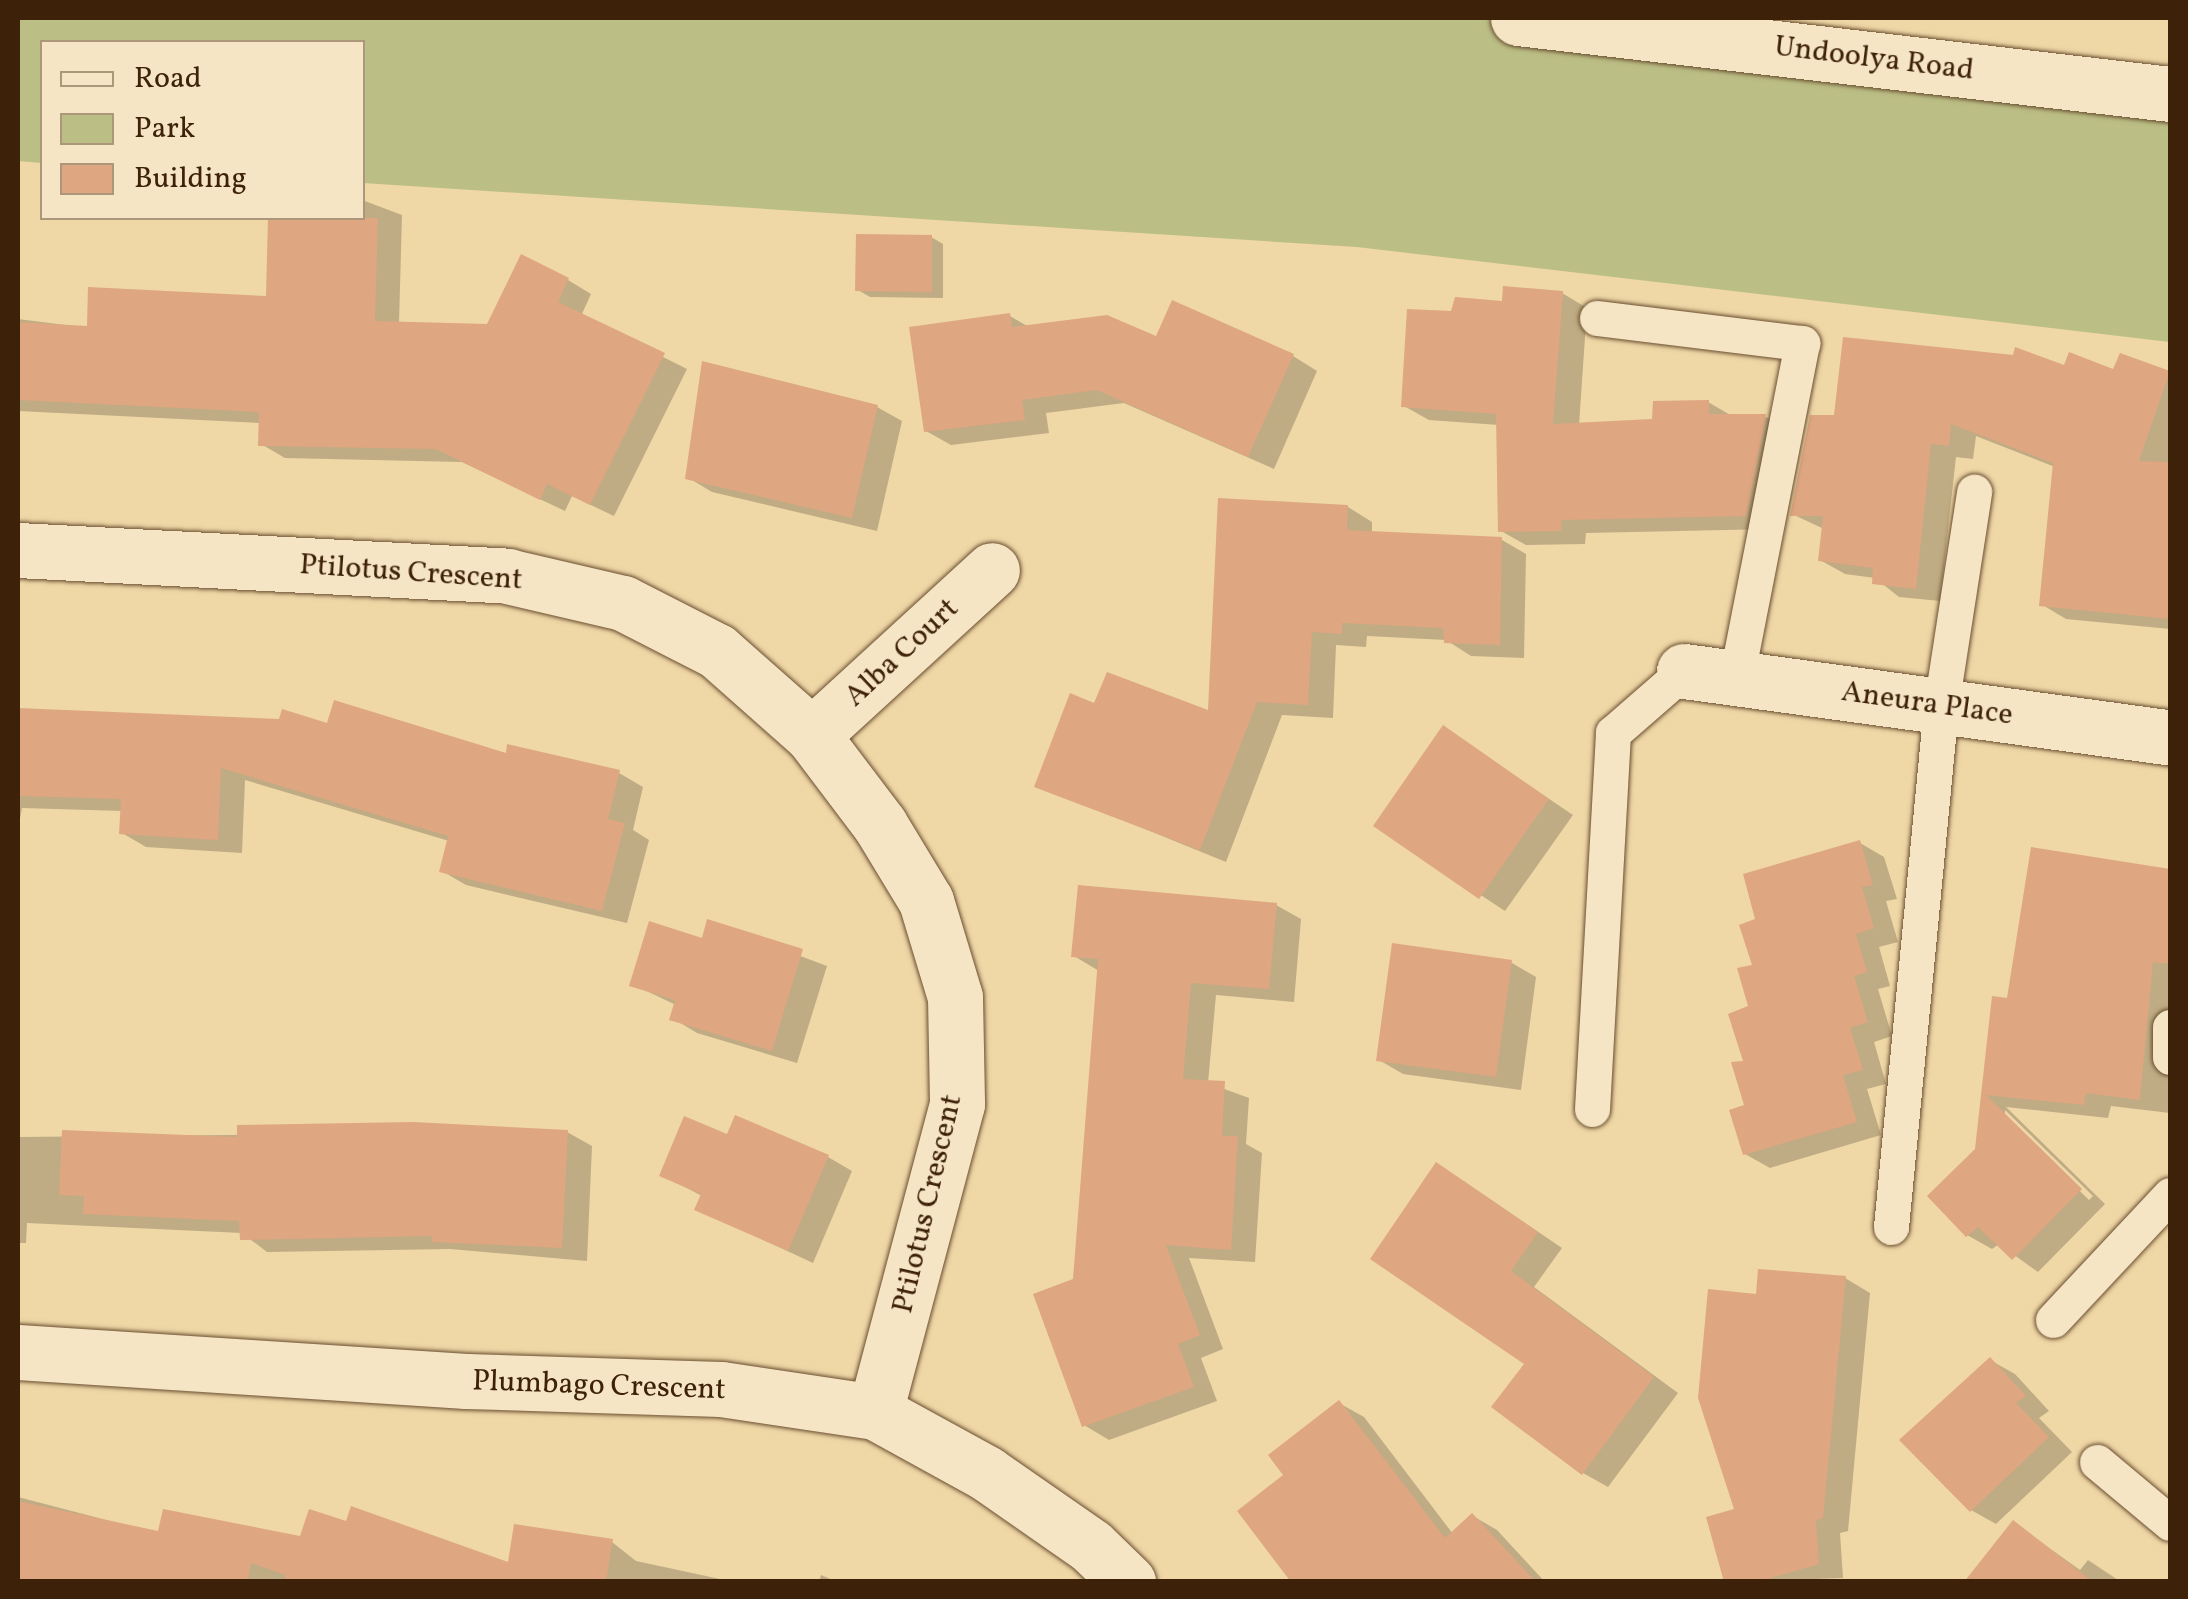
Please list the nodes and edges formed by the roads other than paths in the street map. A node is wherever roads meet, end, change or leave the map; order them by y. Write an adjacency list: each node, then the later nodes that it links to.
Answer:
1 (1518, 18): 2 (street, Undoolya Road)
2 (2170, 94)
3 (1596, 318): 7 (lane)
4 (1974, 492): 8 (lane)
5 (18, 550): 9 (street, Ptilotus Crescent)
6 (992, 570): 9 (street, Alba Court)
7 (1710, 674): 8 (street, Aneura Place); 13 (lane)
8 (1942, 706): 10 (street, Aneura Place); 15 (lane)
9 (812, 735): 18 (street, Ptilotus Crescent)
10 (2170, 738)
11 (2170, 1027): 12 (lane)
12 (2170, 1057)
13 (1592, 1109)
14 (2170, 1195): 16 (lane)
15 (1891, 1226)
16 (2053, 1320)
17 (18, 1352): 18 (street, Plumbago Crescent)
18 (876, 1412): 21 (street, Plumbago Crescent)
19 (2097, 1462): 20 (lane)
20 (2170, 1522)
21 (1128, 1582)

